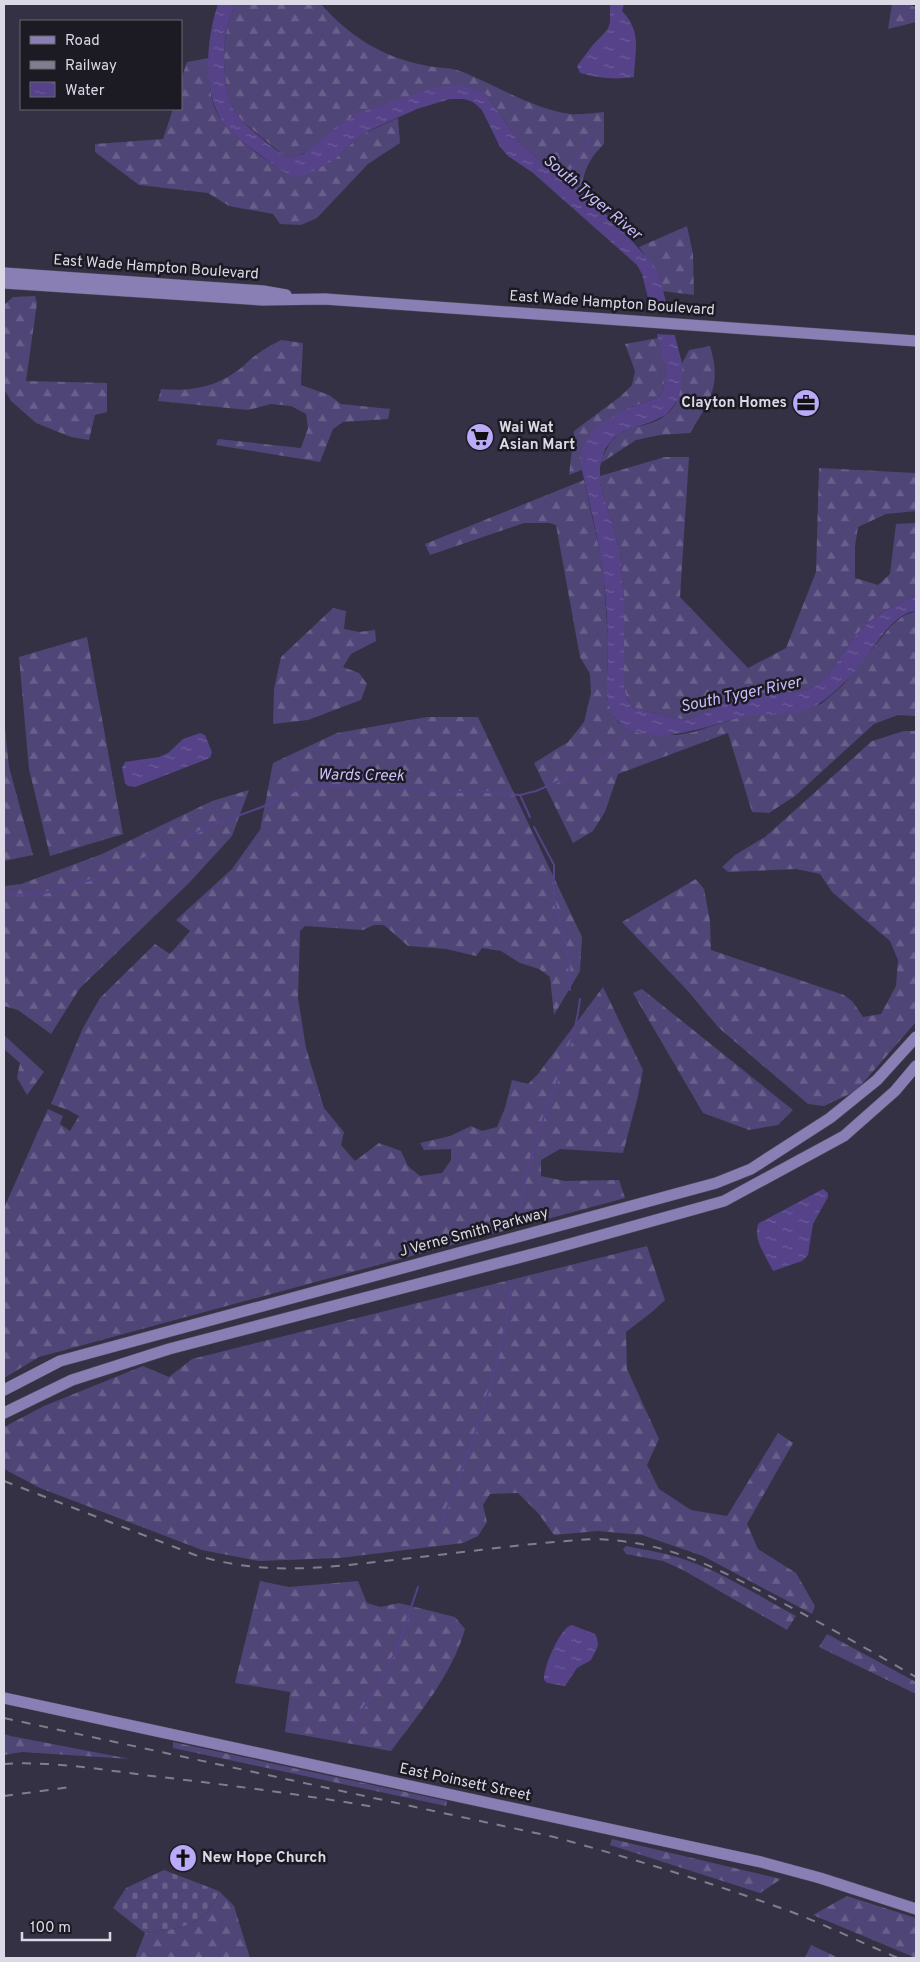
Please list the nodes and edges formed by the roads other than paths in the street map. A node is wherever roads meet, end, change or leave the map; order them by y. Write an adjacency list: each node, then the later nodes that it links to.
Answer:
1 (4, 273): 3 (main road, East Wade Hampton Boulevard)
2 (4, 283): 3 (main road, East Wade Hampton Boulevard)
3 (99, 284): 4 (main road, East Wade Hampton Boulevard)
4 (916, 341)
5 (916, 1037): 7 (main road, J Verne Smith Parkway)
6 (916, 1066): 8 (main road)
7 (4, 1390)
8 (4, 1413)
9 (4, 1698): 10 (main road, East Poinsett Street)
10 (916, 1909)

